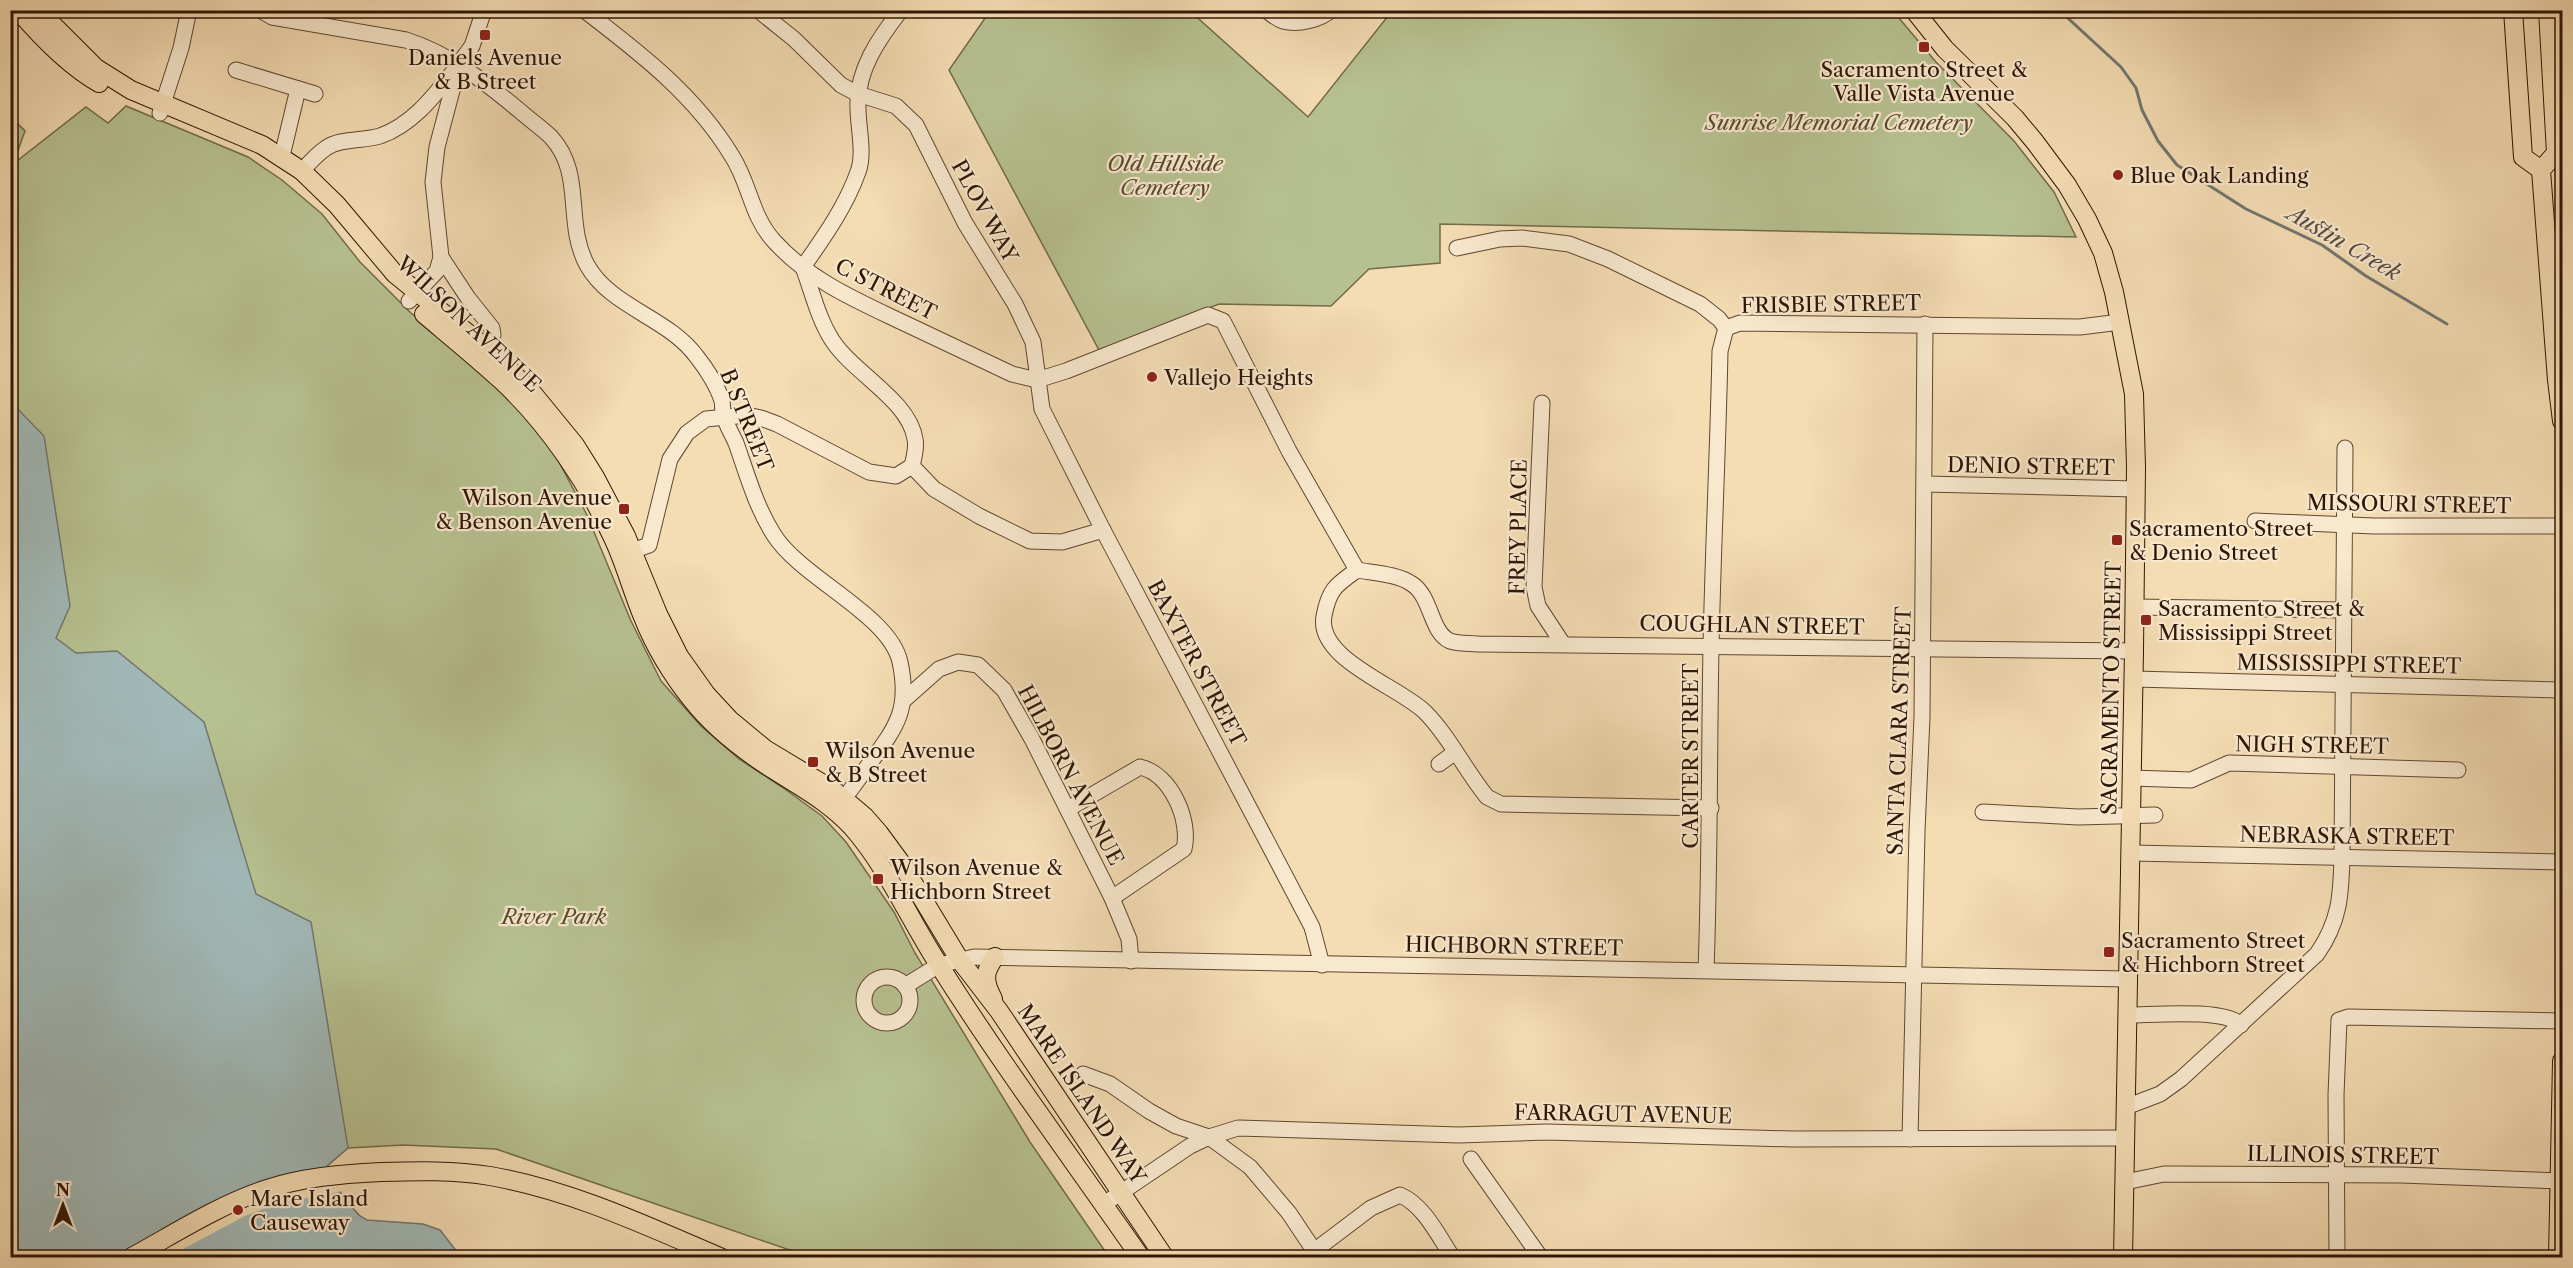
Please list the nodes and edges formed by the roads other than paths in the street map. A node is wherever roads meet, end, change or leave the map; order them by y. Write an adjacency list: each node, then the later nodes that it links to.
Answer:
1 (18, 10): 19 (main road, WILSON AVENUE)
2 (38, 10): 19 (main road, WILSON AVENUE)
3 (189, 10): 19 (street)
4 (260, 10): 14 (street, B STREET)
5 (484, 10): 14 (street)
6 (584, 10): 25 (street, C STREET)
7 (758, 10): 18 (street, PLOV WAY)
8 (901, 10): 18 (street)
9 (1266, 10): 10 (street)
10 (1331, 10)
11 (1914, 10): 27 (main road, SACRAMENTO STREET)
12 (2512, 10): 21 (main road)
13 (2548, 10): 21 (main road)
14 (459, 64): 22 (street); 24 (street); 33 (street, B STREET)
15 (236, 70): 16 (street)
16 (298, 88): 17 (street); 20 (street)
17 (315, 94)
18 (858, 94): 25 (street); 31 (street, PLOV WAY)
19 (161, 109): 20 (main road, WILSON AVENUE); 26 (main road, WILSON AVENUE)
20 (282, 156): 22 (main road, WILSON AVENUE)
21 (2541, 170): 34 (main road)
22 (302, 171): 26 (main road, WILSON AVENUE)
23 (1457, 248): 29 (street, FRISBIE STREET)
24 (441, 257): 26 (street); 30 (street)
25 (803, 267): 31 (street, C STREET); 36 (street)
26 (413, 297): 30 (main road, WILSON AVENUE); 43 (main road, WILSON AVENUE)
27 (2120, 322): 28 (street, FRISBIE STREET); 38 (main road, SACRAMENTO STREET)
28 (1925, 324): 29 (street, FRISBIE STREET); 37 (street, SANTA CLARA STREET)
29 (1726, 328): 48 (street, CARTER STREET)
30 (486, 348): 43 (main road, WILSON AVENUE)
31 (1037, 380): 42 (street, BAXTER STREET); 44 (street)
32 (1542, 403): 47 (street, FREY PLACE)
33 (724, 416): 36 (street); 43 (street); 54 (street, B STREET)
34 (2562, 421)
35 (2345, 448): 40 (street)
36 (912, 466): 42 (street)
37 (1925, 484): 38 (street, DENIO STREET); 49 (street, SANTA CLARA STREET)
38 (2136, 489): 45 (main road, SACRAMENTO STREET)
39 (2255, 521): 40 (street, MISSOURI STREET)
40 (2344, 523): 41 (street, MISSOURI STREET); 46 (street)
41 (2562, 526)
42 (1102, 530): 74 (street, BAXTER STREET)
43 (625, 553): 60 (main road, WILSON AVENUE)
44 (1357, 570): 47 (street, COUGHLAN STREET); 55 (street)
45 (2135, 607): 46 (street); 50 (main road, SACRAMENTO STREET)
46 (2343, 610): 52 (street)
47 (1563, 644): 48 (street, COUGHLAN STREET)
48 (1711, 646): 49 (street, COUGHLAN STREET); 61 (street, CARTER STREET)
49 (1923, 648): 50 (street, COUGHLAN STREET); 76 (street, SANTA CLARA STREET)
50 (2134, 651): 51 (main road, SACRAMENTO STREET)
51 (2134, 679): 52 (street, MISSISSIPPI STREET); 59 (main road, SACRAMENTO STREET)
52 (2343, 684): 53 (street, MISSISSIPPI STREET); 57 (street)
53 (2562, 690)
54 (904, 700): 60 (street, B STREET); 62 (street, HILBORN AVENUE)
55 (1454, 753): 56 (street); 61 (street)
56 (1439, 764)
57 (2342, 765): 58 (street, NIGH STREET); 59 (street, NIGH STREET); 67 (street)
58 (2458, 770)
59 (2132, 778): 65 (main road, SACRAMENTO STREET)
60 (839, 804): 71 (main road, WILSON AVENUE); 73 (main road, WILSON AVENUE)
61 (1711, 808): 75 (street, CARTER STREET)
62 (1068, 809): 69 (street, HILBORN AVENUE); 69 (street)
63 (1983, 812): 65 (street)
64 (2155, 815): 65 (street)
65 (2131, 817): 66 (main road, SACRAMENTO STREET)
66 (2131, 853): 67 (street, NEBRASKA STREET); 77 (main road, SACRAMENTO STREET)
67 (2342, 857): 68 (street, NEBRASKA STREET); 82 (street)
68 (2562, 862)
69 (1112, 898): 72 (street, HILBORN AVENUE)
70 (995, 957): 71 (street, HICHBORN STREET); 72 (street, HICHBORN STREET); 79 (main road)
71 (958, 959): 73 (street, HICHBORN STREET); 79 (main road, MARE ISLAND WAY)
72 (1131, 961): 74 (street, HICHBORN STREET)
73 (939, 965): 78 (street, HICHBORN STREET); 94 (main road, MARE ISLAND WAY)
74 (1322, 965): 75 (street, HICHBORN STREET)
75 (1706, 970): 76 (street, HICHBORN STREET)
76 (1913, 973): 77 (street, HICHBORN STREET); 87 (street, SANTA CLARA STREET)
77 (2128, 979): 80 (main road, SACRAMENTO STREET)
78 (905, 986)
79 (999, 1011): 93 (main road, MARE ISLAND WAY)
80 (2128, 1015): 82 (street); 85 (main road, SACRAMENTO STREET)
81 (2562, 1021): 89 (street)
82 (2241, 1025): 85 (street)
83 (2562, 1061): 92 (main road)
84 (1083, 1074): 86 (street)
85 (2122, 1127): 87 (street, FARRAGUT AVENUE); 90 (main road, SACRAMENTO STREET)
86 (1209, 1137): 87 (street, FARRAGUT AVENUE); 93 (street, FARRAGUT AVENUE); 95 (street)
87 (1910, 1139)
88 (1471, 1159): 96 (street)
89 (2336, 1175): 90 (street, ILLINOIS STREET); 92 (street, ILLINOIS STREET); 105 (street)
90 (2125, 1176): 104 (main road, SACRAMENTO STREET)
91 (360, 1178): 97 (main road); 98 (main road); 99 (main road); 100 (main road)
92 (2561, 1181): 106 (main road)
93 (1121, 1191): 94 (street, FARRAGUT AVENUE); 102 (main road, MARE ISLAND WAY)
94 (1104, 1204): 101 (main road, MARE ISLAND WAY)
95 (1317, 1254): 103 (street)
96 (1537, 1256)
97 (130, 1257)
98 (151, 1257)
99 (715, 1257)
100 (722, 1257)
101 (1141, 1257)
102 (1165, 1257)
103 (1453, 1257)
104 (2123, 1257)
105 (2337, 1257)
106 (2558, 1257)

